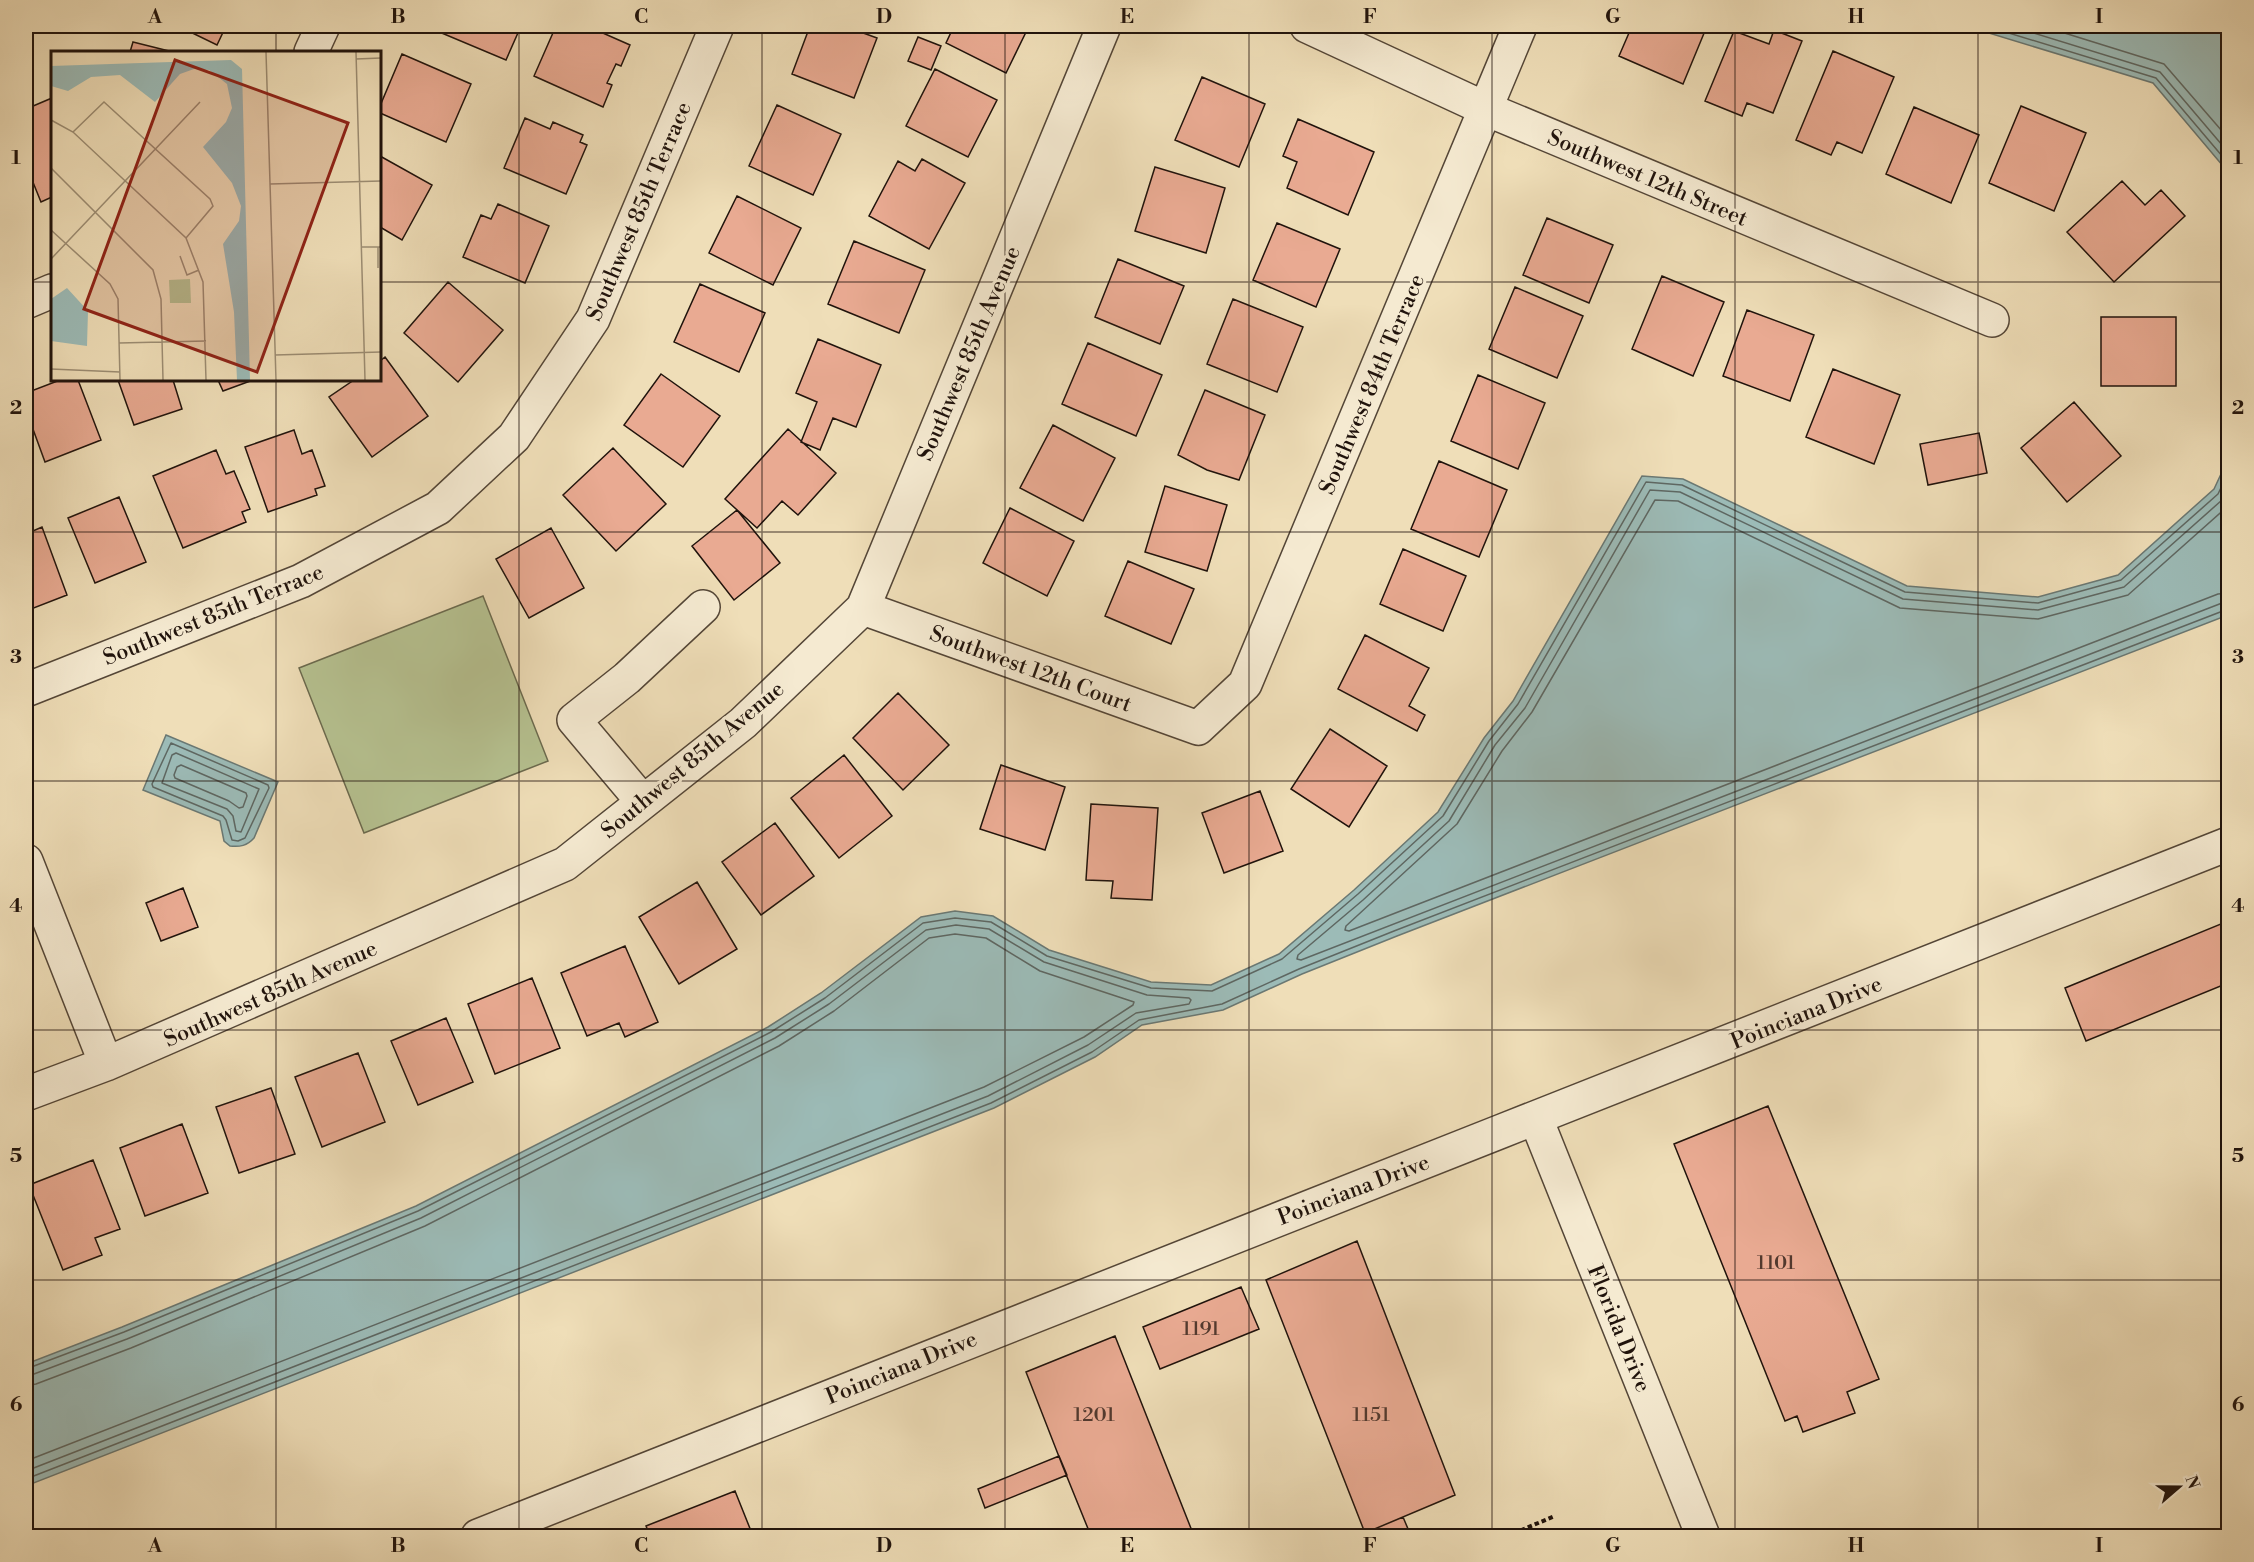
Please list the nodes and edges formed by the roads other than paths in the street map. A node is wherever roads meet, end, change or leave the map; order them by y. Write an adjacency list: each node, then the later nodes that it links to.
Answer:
1 (322, 26): 6 (street)
2 (717, 26): 13 (street, Southwest 85th Terrace)
3 (1104, 26): 12 (street, Southwest 85th Avenue)
4 (1307, 26): 7 (street, Southwest 12th Street)
5 (1520, 26): 7 (street, Southwest 84th Terrace)
6 (311, 51)
7 (1486, 110): 10 (street, Southwest 12th Street); 14 (street, Southwest 84th Terrace)
8 (51, 291): 9 (street)
9 (26, 302)
10 (1992, 320)
11 (703, 607): 15 (street)
12 (862, 608): 14 (street, Southwest 12th Court); 15 (street, Southwest 85th Avenue)
13 (26, 690)
14 (1198, 728)
15 (643, 802): 18 (street, Southwest 85th Avenue)
16 (2229, 844): 20 (street, Poinciana Drive)
17 (26, 861): 18 (street)
18 (106, 1064): 19 (street, Southwest 85th Avenue)
19 (26, 1094)
20 (1536, 1119): 21 (street, Poinciana Drive); 22 (street, Florida Drive)
21 (478, 1536)
22 (1703, 1536)

